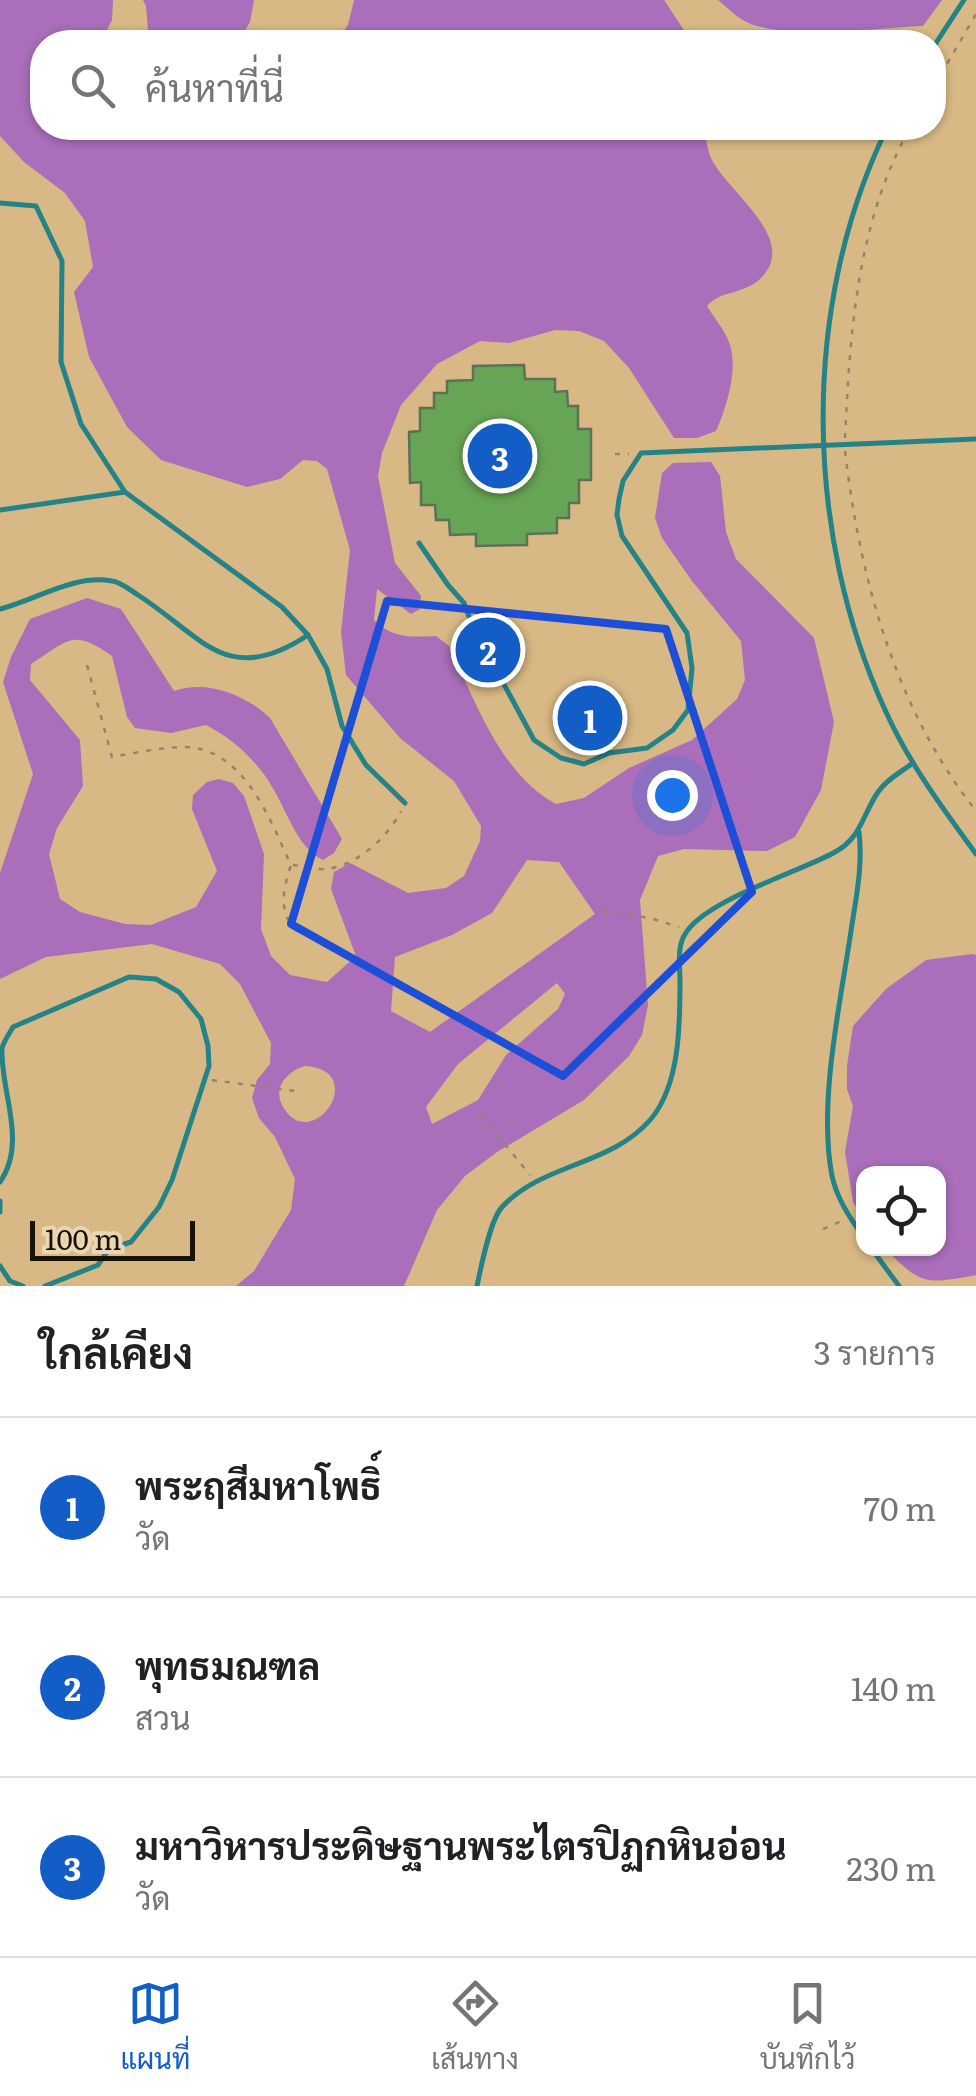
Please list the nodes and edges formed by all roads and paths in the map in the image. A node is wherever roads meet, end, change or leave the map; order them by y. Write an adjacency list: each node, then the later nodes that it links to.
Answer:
1 (964, 0): 3 (lane)
2 (976, 14): 4 (path)
3 (944, 30)
4 (946, 64)
5 (881, 140): 10 (lane)
6 (903, 140): 9 (path)
7 (0, 203): 13 (lane)
8 (976, 439): 9 (lane)
9 (844, 447): 10 (lane); 21 (path)
10 (824, 448): 12 (lane); 19 (lane)
11 (614, 454): 12 (path)
12 (641, 454): 15 (lane)
13 (125, 492): 14 (lane); 17 (lane)
14 (0, 510)
15 (419, 543)
16 (0, 609): 17 (lane)
17 (308, 635): 20 (lane)
18 (86, 665): 24 (path)
19 (913, 763): 22 (lane); 23 (lane)
20 (405, 803): 24 (path)
21 (976, 811)
22 (859, 832): 26 (lane); 35 (lane)
23 (976, 854)
24 (291, 864): 27 (path)
25 (602, 911): 26 (path)
26 (688, 930): 32 (lane)
27 (299, 933)
28 (204, 1078): 29 (path); 31 (lane); 41 (lane)
29 (295, 1090)
30 (480, 1114): 32 (path)
31 (0, 1182)
32 (536, 1182): 42 (lane)
33 (0, 1200): 34 (lane)
34 (0, 1212)
35 (850, 1218): 36 (lane); 37 (path)
36 (856, 1227)
37 (823, 1228)
38 (878, 1256): 43 (lane)
39 (0, 1266): 40 (lane)
40 (23, 1286)
41 (45, 1286)
42 (477, 1286)
43 (899, 1286)

